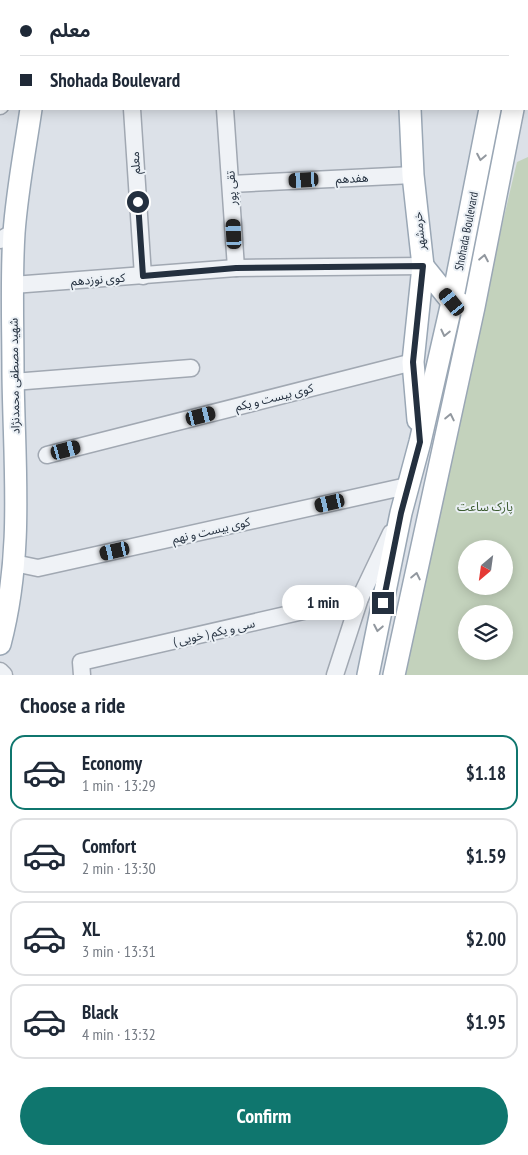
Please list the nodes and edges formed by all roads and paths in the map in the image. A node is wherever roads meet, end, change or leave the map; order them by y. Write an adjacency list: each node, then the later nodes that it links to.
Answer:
1 (31, 110): 9 (main road, شهید مصطفی محمدنژاد)
2 (132, 110): 12 (street, معلم)
3 (225, 110): 8 (street, تقی پور)
4 (410, 110): 7 (main road, خرمشهر)
5 (490, 110): 14 (main road, Shohada Boulevard, one-way to 14)
6 (513, 110): 15 (main road, Shohada Boulevard, one-way to 6)
7 (413, 175): 8 (street, هفدهم); 10 (main road, خرمشهر)
8 (231, 184): 11 (street, تقی پور)
9 (7, 236): 13 (main road, شهید مصطفی محمدنژاد)
10 (423, 266): 11 (street, کوی نوزدهم); 14 (main road); 17 (main road, خرمشهر)
11 (236, 268): 12 (street, کوی نوزدهم)
12 (143, 276): 13 (street, کوی نوزدهم)
13 (13, 285): 16 (main road, شهید مصطفی محمدنژاد)
14 (452, 302): 15 (main road); 20 (main road, Shohada Boulevard, one-way to 20)
15 (474, 307): 32 (main road, Shohada Boulevard, one-way to 15)
16 (6, 347): 19 (main road, شهید مصطفی محمدنژاد)
17 (413, 362): 20 (main road, خرمشهر); 21 (street, کوی بیست و یکم)
18 (191, 368): 19 (street)
19 (13, 382): 24 (main road, شهید مصطفی محمدنژاد)
20 (420, 442): 22 (main road, Shohada Boulevard)
21 (47, 455)
22 (408, 486): 23 (main road, Shohada Boulevard); 24 (street, کوی بیست و نهم)
23 (401, 513): 25 (street); 31 (main road, Shohada Boulevard, one-way to 31)
24 (14, 563): 26 (main road, شهید مصطفی محمدنژاد)
25 (360, 598): 29 (street, سی و یکم ( خویی )); 30 (street)
26 (0, 644)
27 (0, 670): 28 (street)
28 (4, 675)
29 (82, 675)
30 (335, 675)
31 (368, 675)
32 (394, 675)

